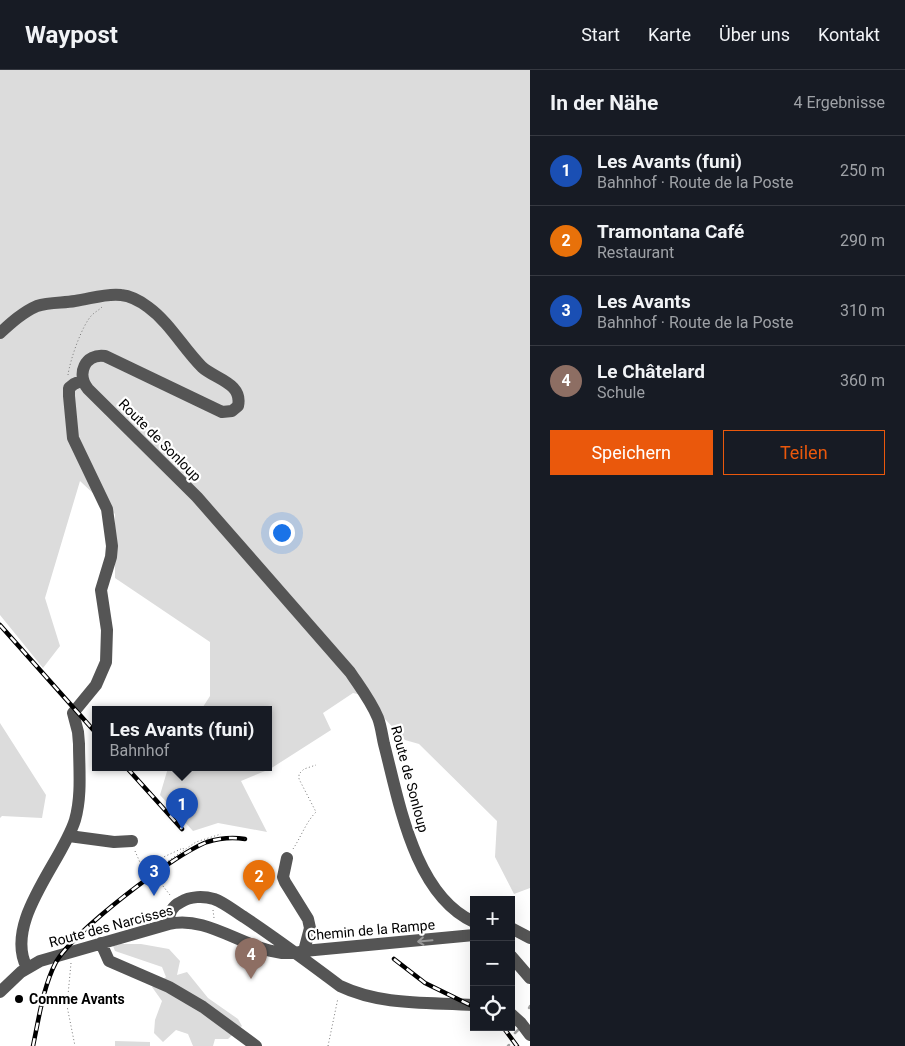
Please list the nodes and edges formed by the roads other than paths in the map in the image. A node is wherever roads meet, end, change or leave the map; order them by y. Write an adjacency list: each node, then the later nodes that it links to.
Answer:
1 (0, 333): 2 (street)
2 (82, 380): 3 (street); 6 (street, Route de Sonloup)
3 (69, 836): 4 (street); 14 (street)
4 (132, 841)
5 (287, 858): 12 (street)
6 (470, 920)
7 (169, 924): 11 (street, Route des Narcisses); 12 (street, Route des Narcisses); 12 (street)
8 (515, 930): 10 (street)
9 (470, 936): 12 (street, Chemin de la Rampe, one-way to 12)
10 (530, 938)
11 (101, 943): 14 (street, Route des Narcisses); 20 (street)
12 (300, 952): 17 (street, Chemin de la Rampe)
13 (515, 961): 15 (street)
14 (27, 968): 16 (street, Route des Narcisses)
15 (530, 978)
16 (0, 992)
17 (470, 1005)
18 (515, 1018): 19 (street)
19 (530, 1035)
20 (256, 1046)

